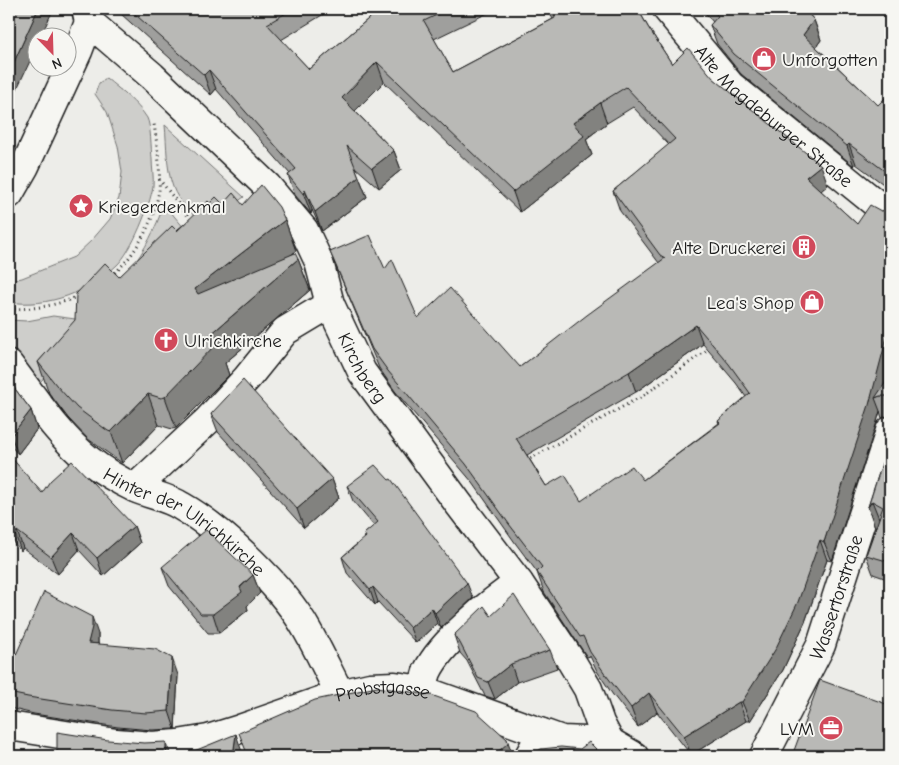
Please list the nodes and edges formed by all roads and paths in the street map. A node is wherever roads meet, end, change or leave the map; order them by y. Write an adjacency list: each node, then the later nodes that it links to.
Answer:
1 (667, 9): 6 (street, Alte Magdeburger Straße)
2 (88, 16): 3 (street, Kirchberg); 5 (street)
3 (152, 76): 4 (path); 10 (street, Kirchberg)
4 (159, 178): 7 (path); 8 (path)
5 (9, 194)
6 (890, 215)
7 (197, 228)
8 (106, 280)
9 (86, 293): 11 (path)
10 (330, 304): 16 (street); 17 (street, Kirchberg)
11 (9, 309)
12 (715, 344): 15 (path)
13 (9, 365): 16 (street, Hinter der Ulrichkirche)
14 (890, 431): 25 (street, Wassertorstraße)
15 (524, 462)
16 (135, 488): 19 (street, Hinter der Ulrichkirche)
17 (519, 583): 18 (street); 22 (street, Kirchberg)
18 (422, 690): 19 (street, Probstgasse); 21 (street, Probstgasse)
19 (340, 694): 20 (street, Probstgasse)
20 (9, 726)
21 (542, 733): 22 (street, Probstgasse); 23 (street)
22 (610, 742): 24 (street, Probstgasse)
23 (529, 756)
24 (634, 756)
25 (764, 756)

